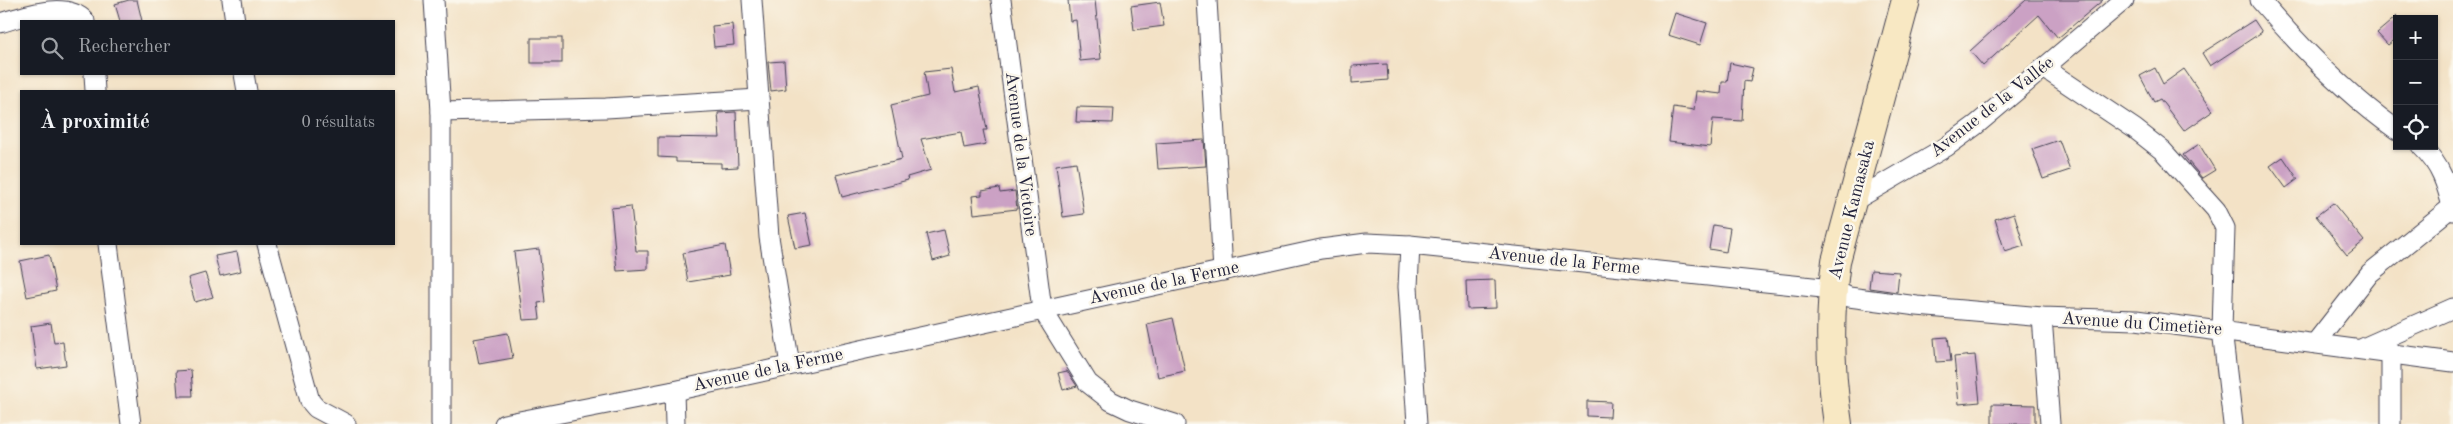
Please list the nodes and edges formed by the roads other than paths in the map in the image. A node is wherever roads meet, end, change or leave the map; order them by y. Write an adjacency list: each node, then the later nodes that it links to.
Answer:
1 (232, 0): 10 (street)
2 (434, 0): 18 (street)
3 (752, 0): 17 (street)
4 (1001, 0): 29 (street, Avenue de la Victoire)
5 (1207, 0): 26 (street)
6 (1906, 0): 21 (street, Avenue Kamasaka)
7 (2124, 0): 12 (street, Avenue de la Vallée)
8 (2260, 0): 19 (street)
9 (84, 20): 11 (street)
10 (235, 20)
11 (0, 22)
12 (2044, 68): 21 (street, Avenue de la Vallée); 31 (street)
13 (94, 75): 15 (street)
14 (244, 75): 16 (street)
15 (95, 90)
16 (247, 90)
17 (759, 99): 18 (street); 36 (street)
18 (441, 112): 40 (street)
19 (2393, 127)
20 (2425, 150): 22 (street)
21 (1852, 202): 27 (street, Avenue Kamasaka)
22 (2453, 208): 32 (street)
23 (108, 245): 38 (street)
24 (267, 245): 39 (street)
25 (1410, 245): 26 (street, Avenue de la Ferme); 27 (street, Avenue de la Ferme); 44 (street)
26 (1223, 271): 29 (street, Avenue de la Ferme)
27 (1832, 289): 30 (street, Avenue du Cimetière); 45 (street, Avenue Kamasaka)
28 (2453, 308): 33 (street)
29 (1042, 309): 36 (street, Avenue de la Ferme); 43 (street)
30 (2042, 317): 31 (street, Avenue du Cimetière); 46 (street)
31 (2222, 330): 32 (street, Avenue du Cimetière); 47 (street)
32 (2316, 342): 33 (street, Avenue du Cimetière)
33 (2363, 348): 34 (street, Avenue du Cimetière)
34 (2391, 352): 35 (street, Avenue du Cimetière); 48 (street)
35 (2453, 362)
36 (790, 365): 37 (street, Avenue de la Ferme)
37 (674, 391): 41 (street, Avenue de la Ferme); 42 (street)
38 (132, 424)
39 (346, 424)
40 (441, 424)
41 (504, 424)
42 (676, 424)
43 (1176, 424)
44 (1417, 424)
45 (1838, 424)
46 (2050, 424)
47 (2233, 424)
48 (2391, 424)

